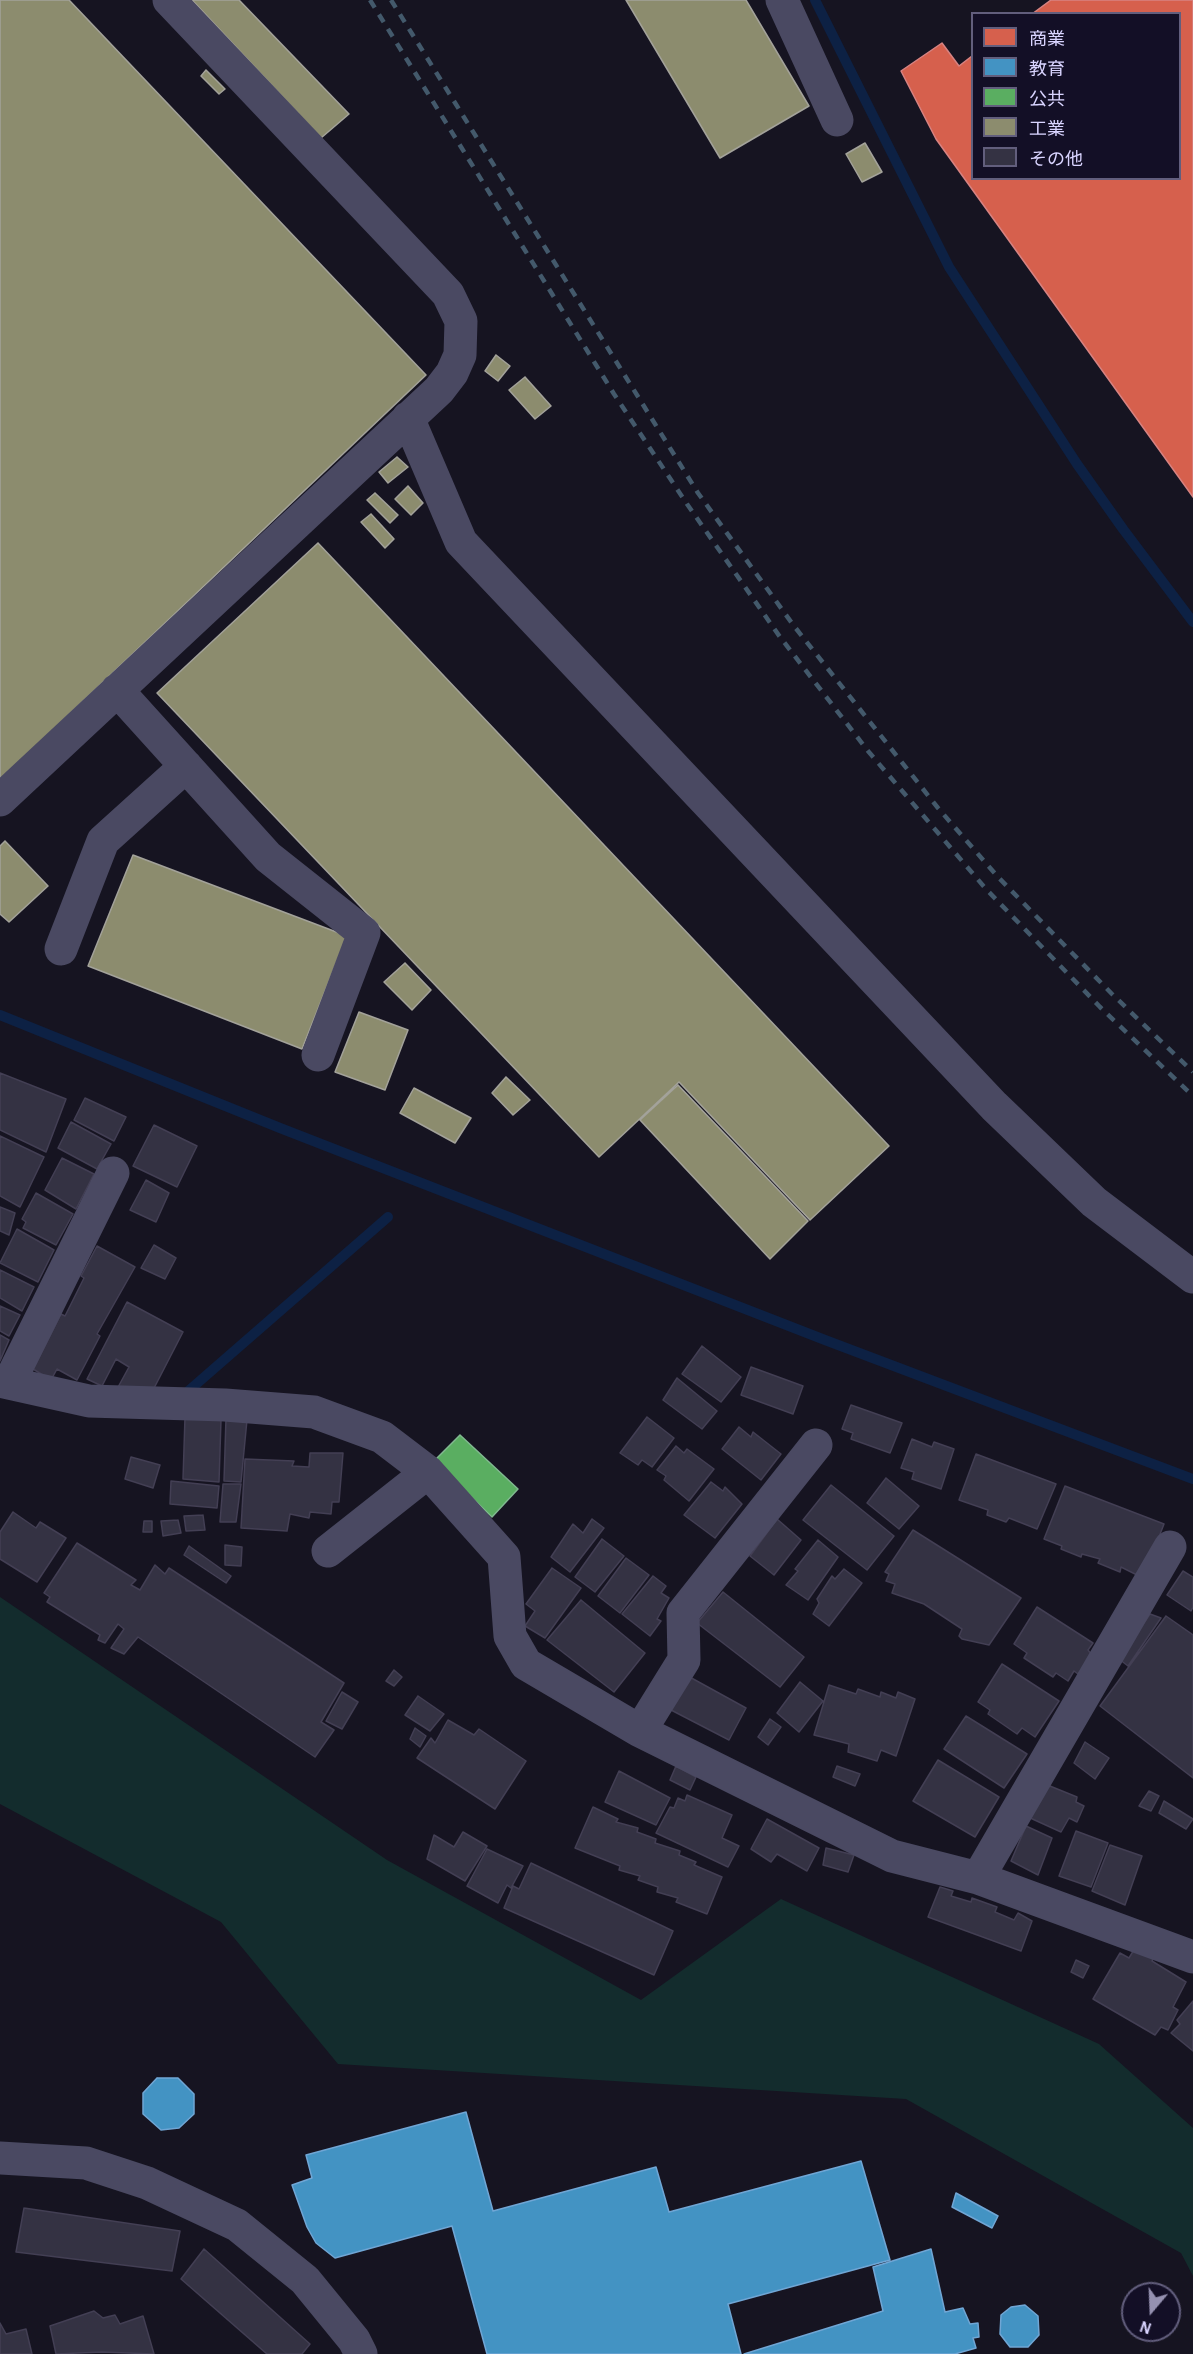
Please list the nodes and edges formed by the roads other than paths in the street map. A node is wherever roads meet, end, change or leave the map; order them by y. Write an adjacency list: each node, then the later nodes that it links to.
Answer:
1 (169, 0): 4 (street)
2 (782, 0): 3 (street)
3 (837, 120)
4 (408, 418): 5 (street); 11 (street)
5 (117, 690): 6 (street); 7 (street)
6 (186, 766): 8 (street); 9 (street)
7 (0, 800)
8 (61, 949)
9 (318, 1055)
10 (114, 1173): 12 (street)
11 (1193, 1277)
12 (5, 1382): 14 (street)
13 (816, 1445): 17 (street)
14 (428, 1472): 16 (street); 17 (street)
15 (1170, 1547): 18 (street)
16 (328, 1551)
17 (640, 1731): 18 (street)
18 (978, 1878): 19 (street)
19 (1193, 1957)
20 (0, 2158): 21 (street)
21 (361, 2354)

